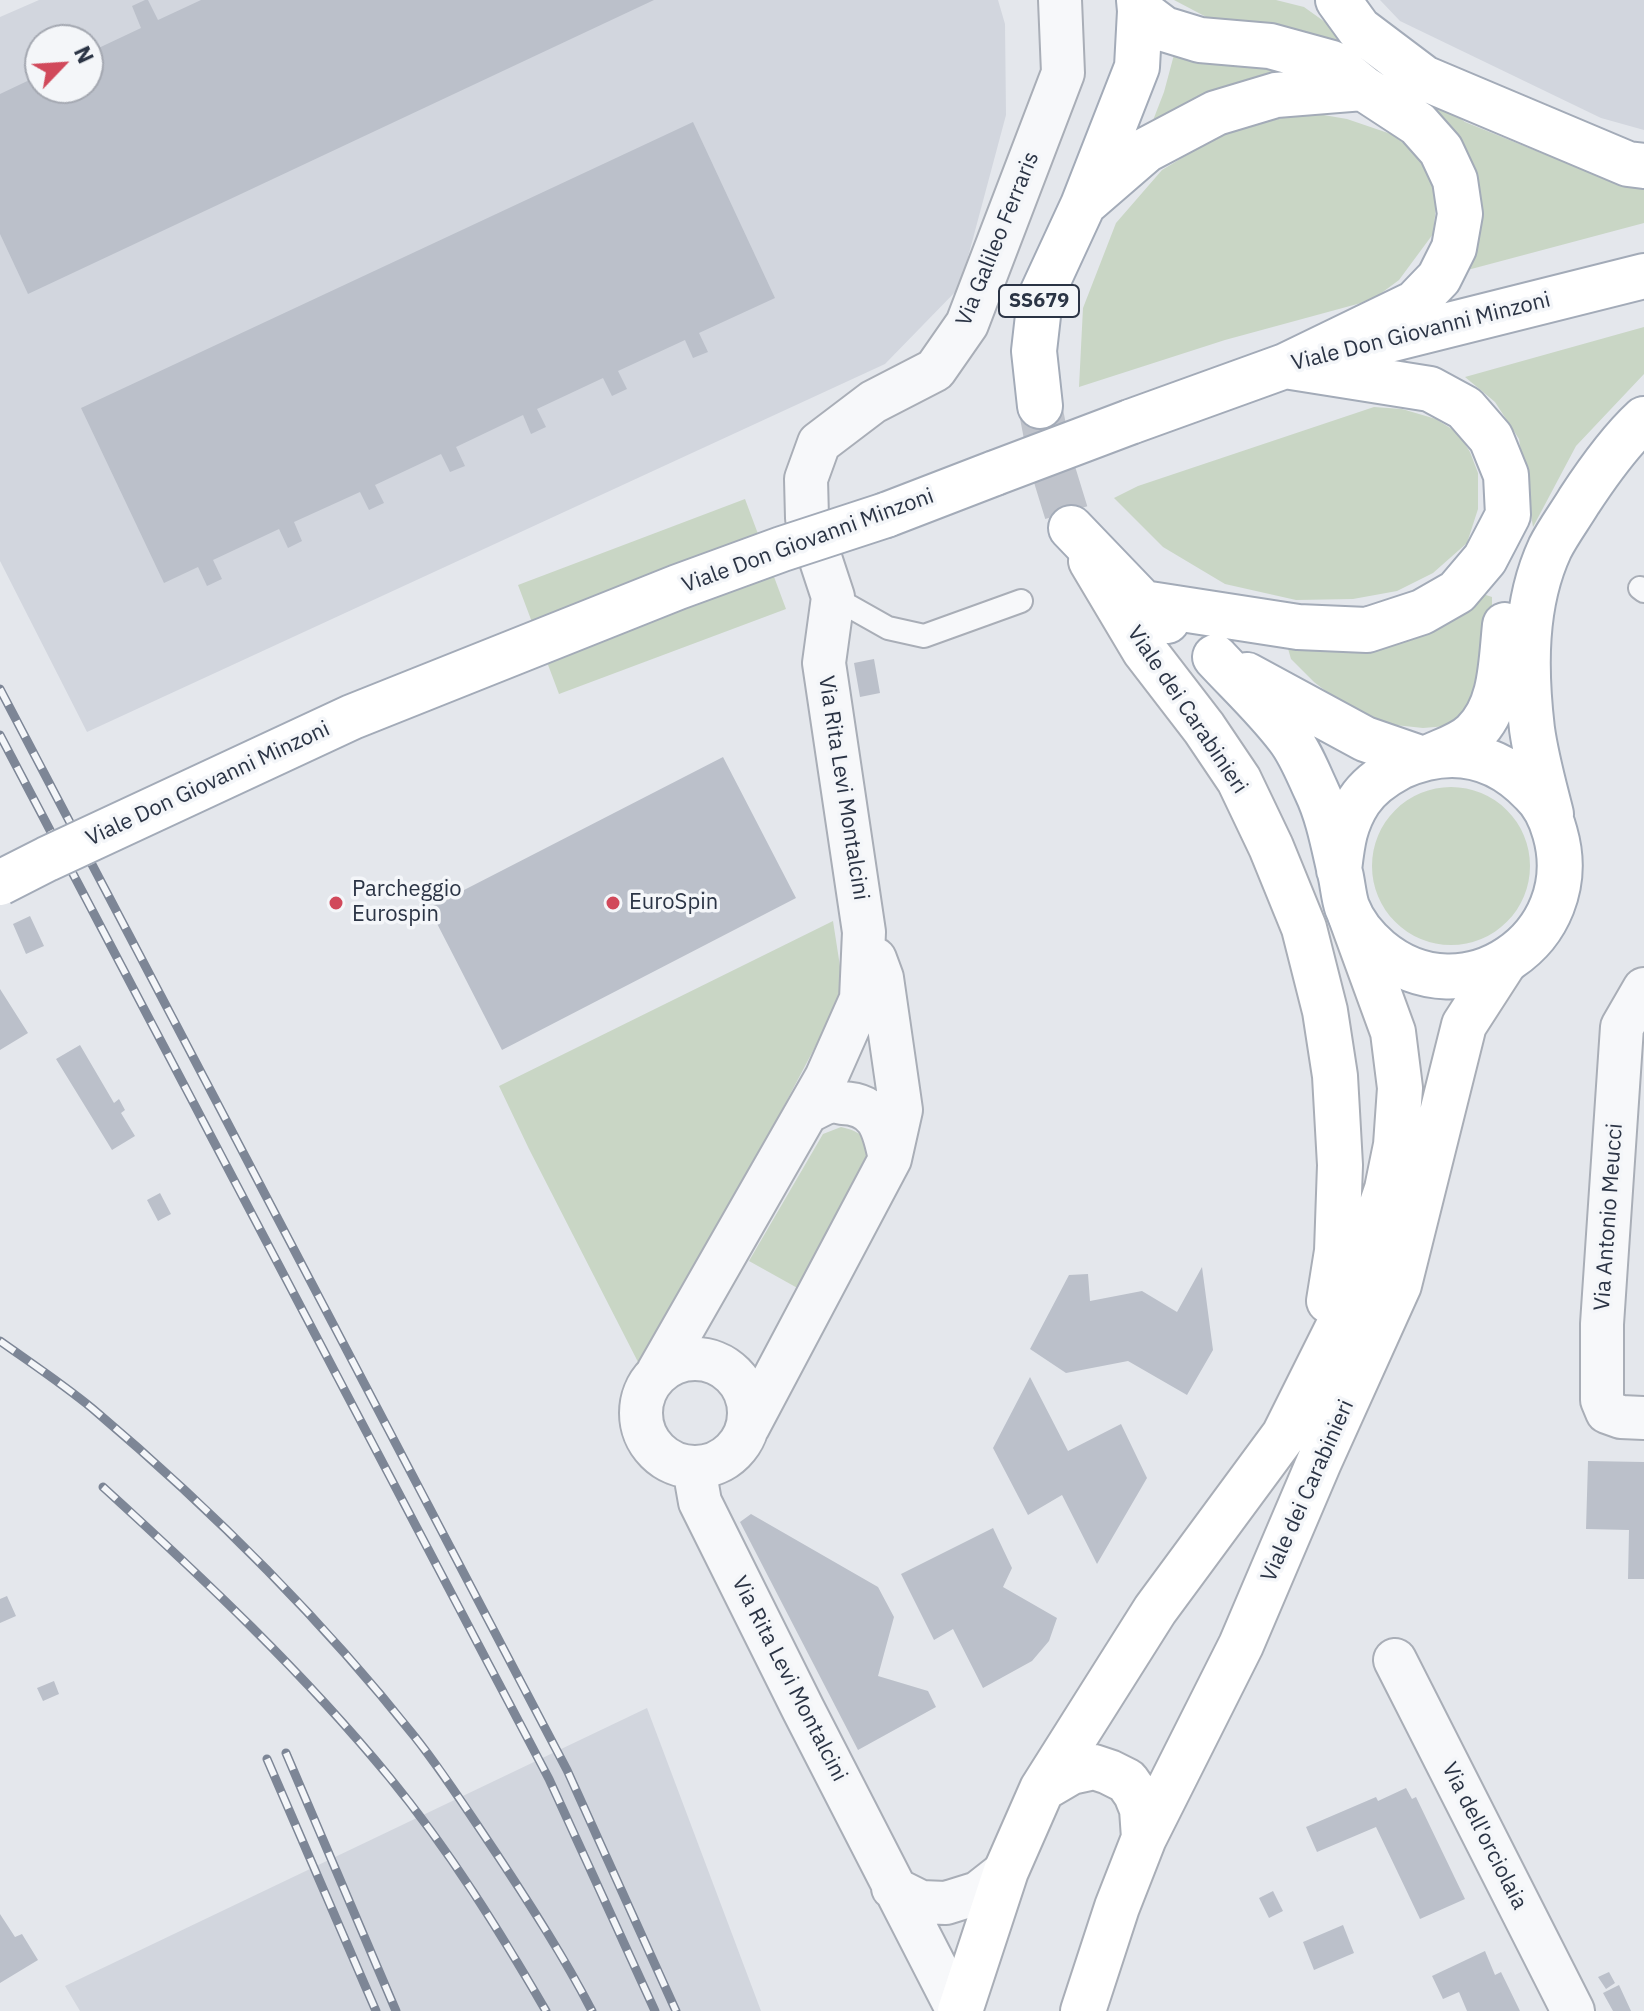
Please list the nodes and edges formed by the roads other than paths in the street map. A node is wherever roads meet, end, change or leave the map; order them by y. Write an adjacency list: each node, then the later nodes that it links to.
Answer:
1 (1060, 0): 13 (street, Via Galileo Ferraris)
2 (1311, 0): 4 (main road)
3 (1143, 4): 5 (main road); 7 (main road, SS679)
4 (1348, 14): 6 (main road)
5 (1363, 88): 7 (main road); 9 (main road)
6 (1644, 166)
7 (1083, 205): 10 (main road, SS679)
8 (1644, 276): 9 (main road, Viale Don Giovanni Minzoni)
9 (1285, 366): 12 (main road); 19 (main road, Viale Don Giovanni Minzoni, bridge)
10 (1040, 406)
11 (1644, 419): 18 (main road)
12 (1508, 515): 15 (main road); 17 (main road)
13 (833, 597): 14 (lane); 21 (street, Via Rita Levi Montalcini)
14 (1021, 601)
15 (1143, 603): 16 (main road); 27 (main road, Viale dei Carabinieri)
16 (1215, 657): 17 (main road); 20 (main road)
17 (1424, 758): 18 (main road); 20 (main road)
18 (1555, 832): 22 (main road)
19 (0, 883)
20 (1343, 888): 22 (main road); 27 (main road, Viale dei Carabinieri)
21 (864, 932): 24 (street, Via Rita Levi Montalcini); 25 (street, Via Rita Levi Montalcini)
22 (1504, 963): 33 (main road, Viale dei Carabinieri)
23 (1644, 989): 28 (street, Via Antonio Meucci)
24 (806, 1113): 25 (street); 26 (street, Via Rita Levi Montalcini)
25 (890, 1159): 29 (street, Via Rita Levi Montalcini)
26 (658, 1372): 29 (street); 30 (street, Via Rita Levi Montalcini)
27 (1294, 1414): 32 (main road, Viale dei Carabinieri)
28 (1644, 1418)
29 (748, 1427): 30 (street, Via Rita Levi Montalcini)
30 (694, 1468): 35 (street, Via Rita Levi Montalcini)
31 (1395, 1660): 38 (street, Via dell'orciolaia)
32 (1042, 1789): 33 (main road); 34 (main road, Viale dei Carabinieri)
33 (1144, 1838): 37 (main road, Viale dei Carabinieri)
34 (1006, 1871): 35 (street); 36 (main road, Viale dei Carabinieri)
35 (893, 1888): 36 (street, Via Rita Levi Montalcini)
36 (959, 2011)
37 (1083, 2011)
38 (1573, 2011)

